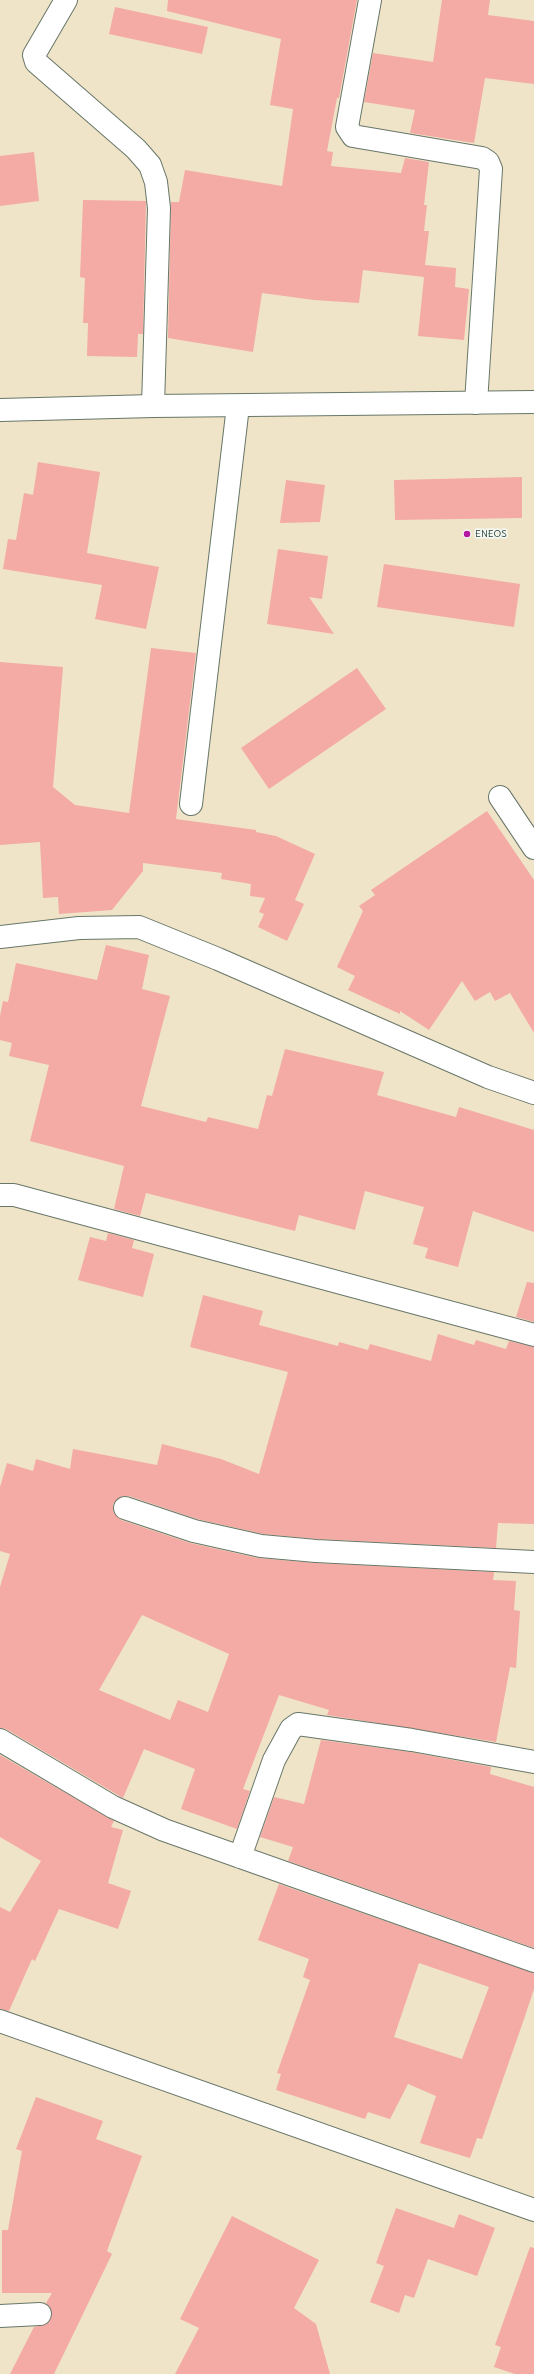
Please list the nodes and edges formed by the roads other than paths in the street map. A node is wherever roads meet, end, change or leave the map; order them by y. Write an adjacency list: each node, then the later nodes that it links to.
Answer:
1 (66, 0): 5 (street)
2 (370, 0): 4 (street)
3 (534, 402): 4 (street)
4 (476, 403): 6 (street)
5 (153, 406): 6 (street); 7 (street)
6 (238, 406): 9 (street)
7 (0, 410)
8 (500, 797): 10 (street)
9 (191, 804)
10 (534, 848)
11 (0, 937): 12 (street)
12 (534, 1093)
13 (0, 1195): 14 (street)
14 (534, 1335)
15 (125, 1508): 16 (street)
16 (534, 1562)
17 (0, 1740): 19 (street)
18 (534, 1762): 19 (street)
19 (240, 1856): 20 (street)
20 (534, 1961)
21 (0, 2021): 22 (street)
22 (534, 2210)
23 (40, 2314): 24 (street)
24 (0, 2316)

